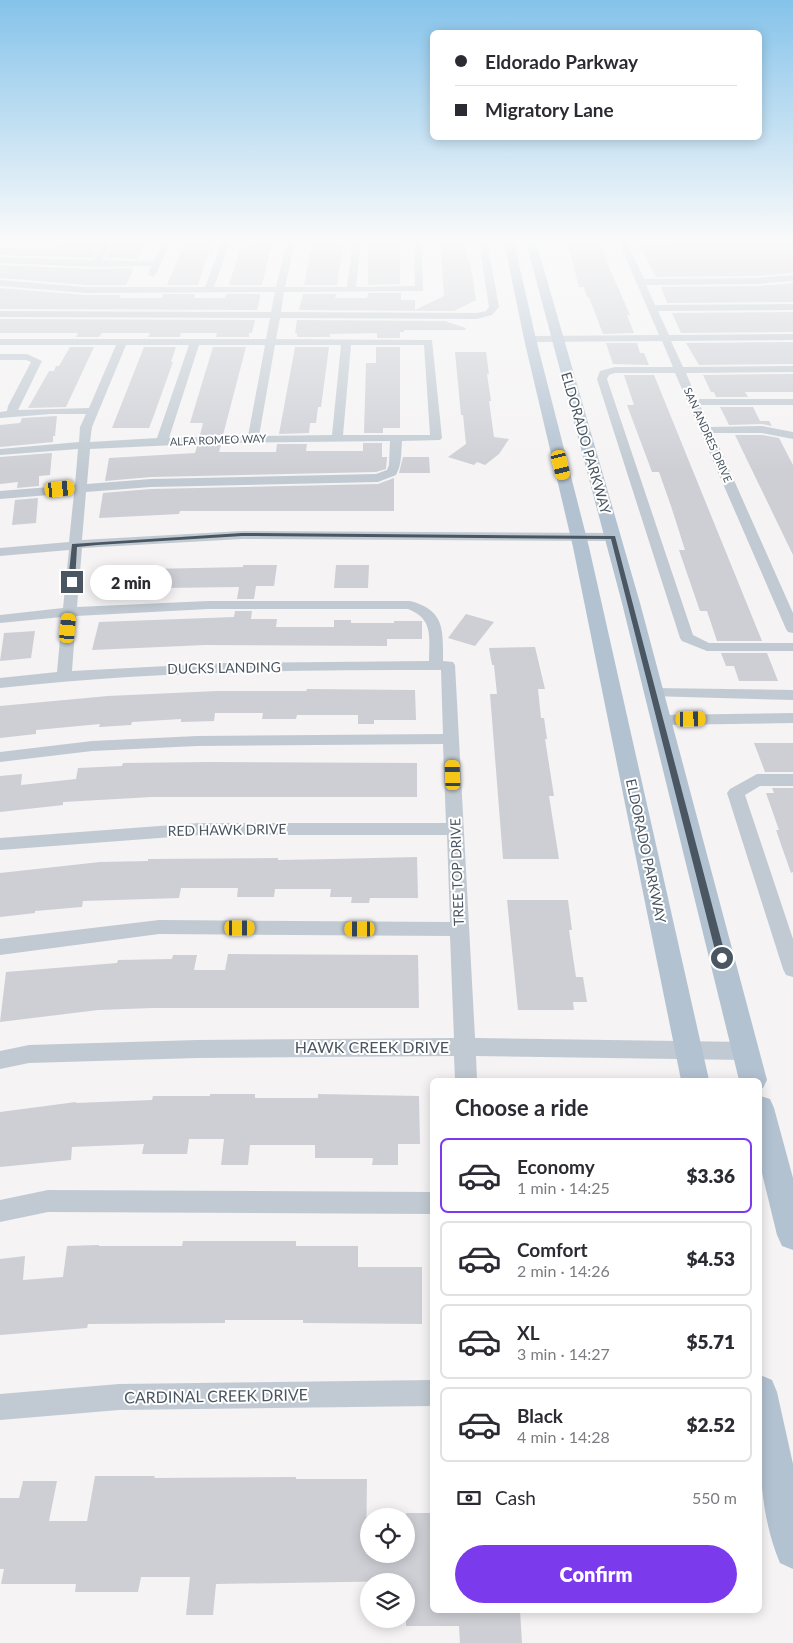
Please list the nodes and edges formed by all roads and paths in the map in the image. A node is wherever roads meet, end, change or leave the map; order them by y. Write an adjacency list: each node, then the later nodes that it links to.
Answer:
1 (274, 319): 12 (street)
2 (526, 319): 7 (main road, ELDORADO PARKWAY)
3 (551, 319): 8 (main road, ELDORADO PARKWAY)
4 (658, 319): 6 (street, SAN ANDRES DRIVE)
5 (793, 337): 6 (street)
6 (666, 338): 8 (street); 16 (street, SAN ANDRES DRIVE)
7 (530, 339): 8 (street); 32 (main road, ELDORADO PARKWAY)
8 (556, 339): 33 (main road, ELDORADO PARKWAY)
9 (0, 342): 10 (street)
10 (122, 343): 11 (street); 19 (street)
11 (195, 343): 12 (street); 27 (street)
12 (270, 343): 13 (street); 24 (street)
13 (346, 343): 25 (street); 26 (street, ALFA ROMEO WAY)
14 (0, 357): 20 (street)
15 (793, 369): 16 (street)
16 (680, 370): 17 (street, SAN ANDRES DRIVE); 39 (street)
17 (694, 402): 18 (street); 22 (street, SAN ANDRES DRIVE)
18 (793, 402)
19 (92, 411): 20 (street); 28 (street)
20 (12, 414): 21 (street)
21 (0, 415)
22 (706, 430): 23 (street); 38 (street, SAN ANDRES DRIVE)
23 (793, 436)
24 (253, 438): 25 (street, ALFA ROMEO WAY); 27 (street, ALFA ROMEO WAY)
25 (337, 438): 26 (street, ALFA ROMEO WAY)
26 (396, 438): 30 (street)
27 (162, 441): 28 (street, ALFA ROMEO WAY)
28 (83, 444): 29 (street, ALFA ROMEO WAY); 30 (street)
29 (0, 452)
30 (79, 487): 31 (street); 34 (street)
31 (0, 495)
32 (578, 537): 33 (street); 34 (street); 56 (main road, ELDORADO PARKWAY)
33 (613, 537): 43 (main road, ELDORADO PARKWAY)
34 (74, 545): 35 (street); 36 (street)
35 (0, 552)
36 (69, 612): 37 (street); 40 (street, TREE TOP DRIVE); 41 (street)
37 (0, 619)
38 (793, 629)
39 (793, 647)
40 (442, 665): 41 (street, DUCKS LANDING); 47 (street, TREE TOP DRIVE)
41 (64, 675): 42 (street, DUCKS LANDING)
42 (0, 683)
43 (654, 693): 44 (street); 46 (main road, ELDORADO PARKWAY)
44 (793, 695)
45 (793, 718): 46 (street)
46 (662, 720): 57 (main road, ELDORADO PARKWAY)
47 (452, 739): 48 (street); 50 (street, TREE TOP DRIVE)
48 (0, 757)
49 (793, 780): 54 (street)
50 (455, 830): 51 (street, RED HAWK DRIVE); 52 (street, TREE TOP DRIVE)
51 (0, 844)
52 (460, 929): 53 (street); 55 (street, TREE TOP DRIVE)
53 (0, 947)
54 (793, 969)
55 (465, 1047): 56 (street, HAWK CREEK DRIVE); 58 (street, HAWK CREEK DRIVE); 59 (street, TREE TOP DRIVE)
56 (688, 1050): 57 (street, HAWK CREEK DRIVE); 60 (main road, ELDORADO PARKWAY)
57 (745, 1051): 61 (main road, ELDORADO PARKWAY)
58 (0, 1060)
59 (466, 1078)
60 (695, 1078)
61 (752, 1078)
62 (762, 1116): 65 (main road)
63 (430, 1203): 64 (street)
64 (0, 1211)
65 (793, 1235)
66 (430, 1393): 68 (street, CARDINAL CREEK DRIVE)
67 (762, 1402): 69 (main road)
68 (0, 1407)
69 (793, 1550)

